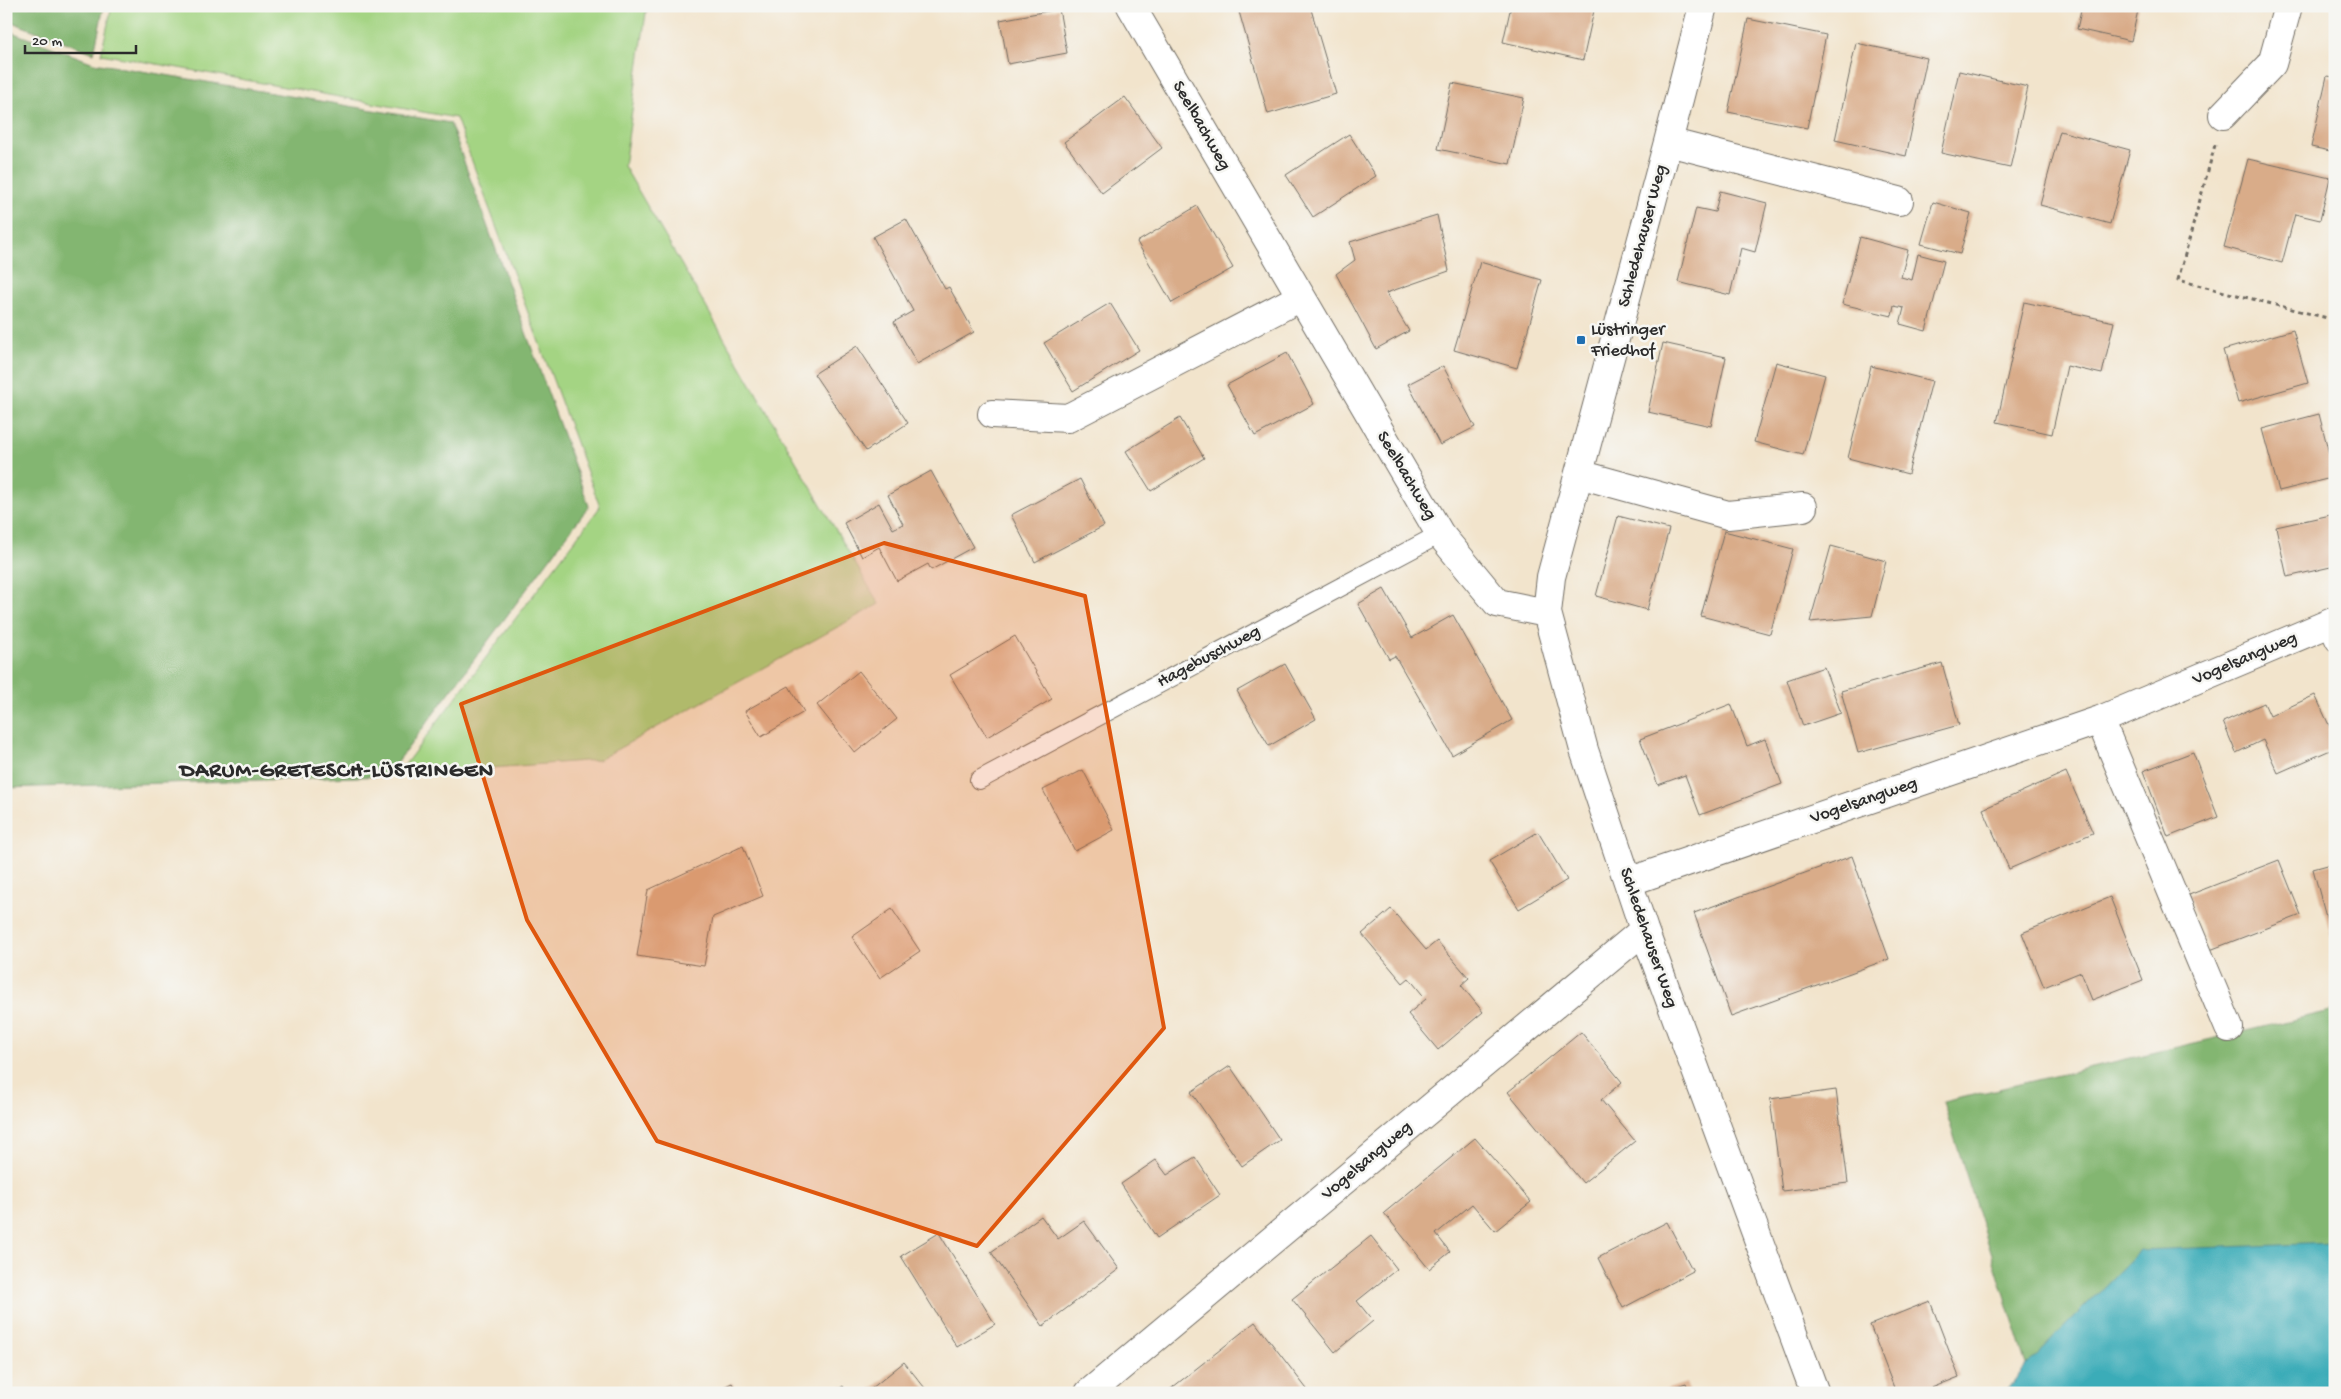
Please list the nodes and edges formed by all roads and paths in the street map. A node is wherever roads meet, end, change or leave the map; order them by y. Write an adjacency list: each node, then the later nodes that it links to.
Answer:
1 (1131, 6): 7 (street, Seelbachweg)
2 (1703, 6): 5 (street, Schledehauser Weg)
3 (2288, 6): 4 (street)
4 (2223, 116): 8 (path)
5 (1668, 142): 6 (street, Schledehauser Weg); 10 (street, Schledehauser Weg)
6 (1899, 201)
7 (1301, 297): 9 (street); 12 (street, Seelbachweg)
8 (2335, 320)
9 (992, 414)
10 (1580, 474): 11 (street); 13 (street, Schledehauser Weg)
11 (1803, 507)
12 (1440, 534): 13 (street, Seelbachweg); 16 (lane, Hagebuschweg)
13 (1547, 613): 17 (street, Schledehauser Weg)
14 (2332, 629): 15 (street, Vogelsangweg)
15 (2100, 720): 17 (street, Vogelsangweg); 19 (street)
16 (979, 780)
17 (1628, 882): 18 (street, Schledehauser Weg)
18 (1644, 930): 20 (street, Vogelsangweg); 21 (street, Schledehauser Weg)
19 (2229, 1028)
20 (1089, 1393)
21 (1815, 1393)

